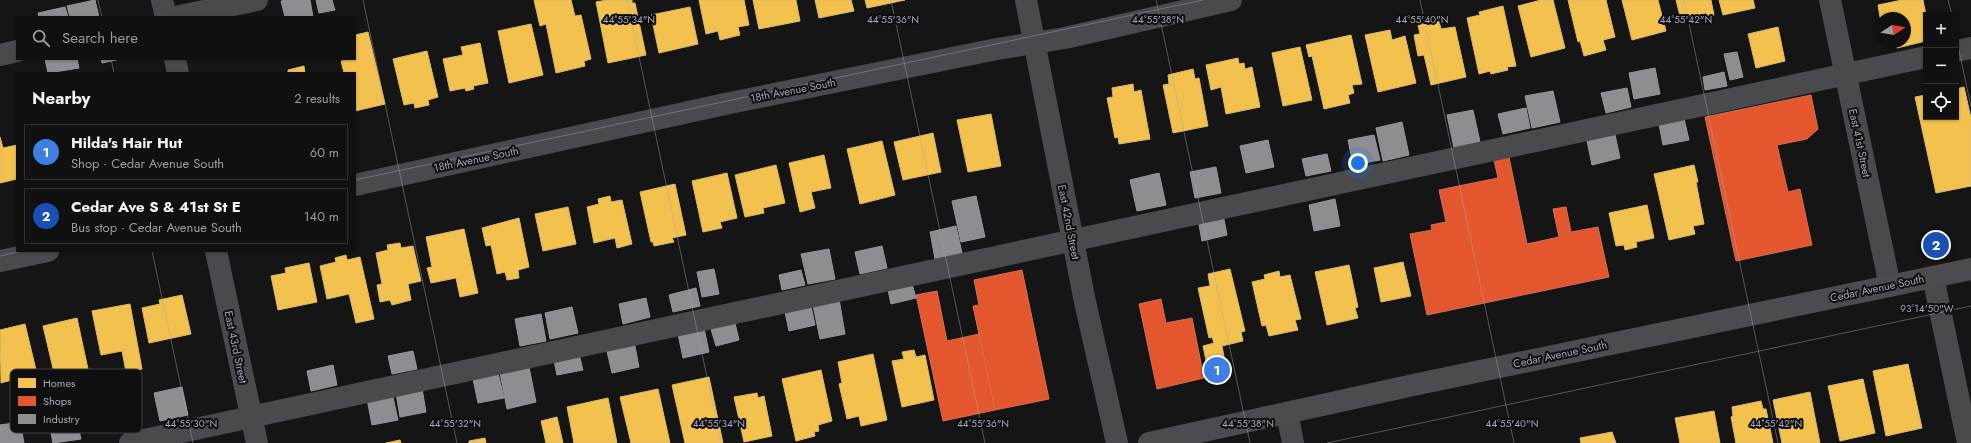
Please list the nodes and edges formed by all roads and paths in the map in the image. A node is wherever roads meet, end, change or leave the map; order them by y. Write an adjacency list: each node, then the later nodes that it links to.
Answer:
1 (162, 0): 6 (street)
2 (257, 0): 7 (street)
3 (1026, 0): 8 (street, East 42nd Street)
4 (1231, 0): 8 (street, 18th Avenue South)
5 (1830, 0): 16 (street, East 41st Street)
6 (166, 16)
7 (180, 16)
8 (1034, 44): 17 (street, 18th Avenue South); 18 (street, East 42nd Street)
9 (1971, 48): 10 (street)
10 (1959, 50)
11 (16, 51): 12 (street)
12 (0, 55)
13 (1923, 58): 16 (street)
14 (175, 60): 15 (street)
15 (178, 72)
16 (1845, 75): 18 (street); 24 (street, East 41st Street)
17 (356, 185)
18 (1073, 240): 26 (street); 29 (street, East 42nd Street)
19 (43, 252): 21 (street)
20 (216, 252): 26 (street, East 43rd Street)
21 (0, 261)
22 (1971, 269): 23 (main road, Cedar Avenue South)
23 (1933, 277): 24 (main road, Cedar Avenue South); 32 (street)
24 (1890, 286): 25 (main road, Cedar Avenue South)
25 (1286, 413): 30 (main road, Cedar Avenue South); 31 (street)
26 (251, 416): 27 (street); 28 (street, East 43rd Street)
27 (130, 443)
28 (257, 443)
29 (1117, 443)
30 (1149, 443)
31 (1293, 443)
32 (1968, 443)

